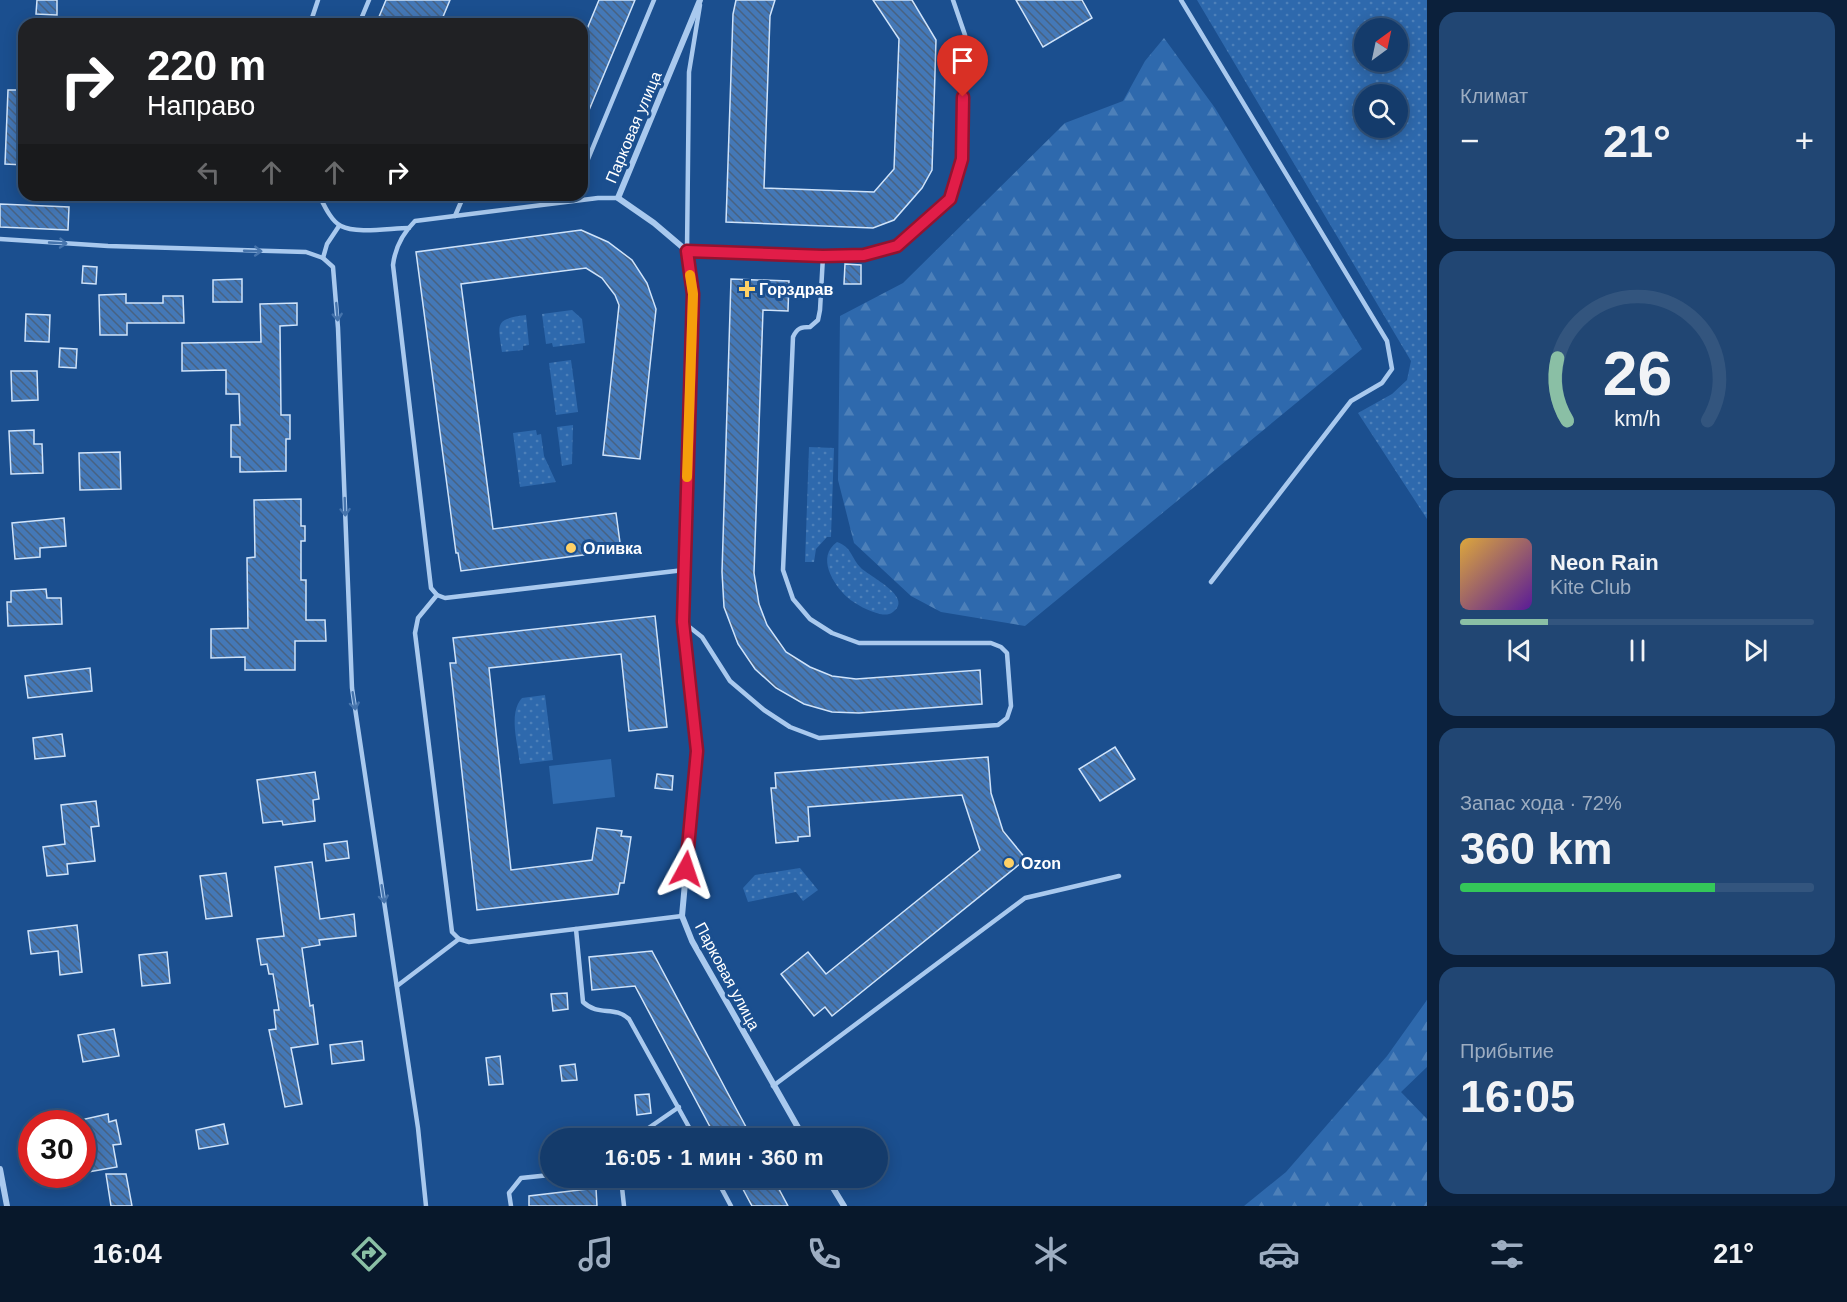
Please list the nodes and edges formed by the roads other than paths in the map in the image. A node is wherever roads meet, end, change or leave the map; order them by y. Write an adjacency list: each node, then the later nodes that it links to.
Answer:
1 (318, 0): 7 (lane)
2 (369, 0): 8 (lane)
3 (654, 0): 9 (lane)
4 (700, 0): 10 (street, Парковая улица); 19 (lane)
5 (953, 0): 20 (lane)
6 (1181, 0): 23 (lane)
7 (312, 18)
8 (362, 18)
9 (588, 160)
10 (618, 198): 11 (lane); 19 (street, Парковая улица)
11 (588, 199)
12 (322, 201): 16 (lane)
13 (461, 201): 15 (lane)
14 (574, 201): 15 (lane)
15 (454, 216): 17 (lane)
16 (339, 226): 17 (lane); 21 (lane)
17 (409, 228): 24 (lane)
18 (0, 239): 21 (lane, one-way to 21)
19 (687, 251): 20 (lane); 22 (street, Парковая улица)
20 (823, 256): 25 (lane)
21 (323, 258): 30 (lane, one-way to 30)
22 (684, 570): 24 (lane); 25 (street, Парковая улица)
23 (1210, 582)
24 (437, 595): 29 (lane)
25 (683, 622): 27 (street, Парковая улица)
26 (1119, 876): 31 (lane)
27 (682, 916): 28 (lane); 31 (street, Парковая улица)
28 (576, 929): 29 (lane); 32 (lane)
29 (459, 939): 30 (lane)
30 (397, 986): 42 (lane)
31 (773, 1086): 35 (street, Парковая улица)
32 (679, 1107): 33 (lane); 34 (lane)
33 (649, 1128)
34 (690, 1128)
35 (798, 1128)
36 (0, 1169): 41 (street)
37 (540, 1176): 43 (lane)
38 (622, 1188): 44 (lane)
39 (721, 1188): 45 (lane)
40 (833, 1188): 46 (street)
41 (7, 1206)
42 (426, 1206)
43 (511, 1206)
44 (624, 1206)
45 (731, 1206)
46 (843, 1206)

